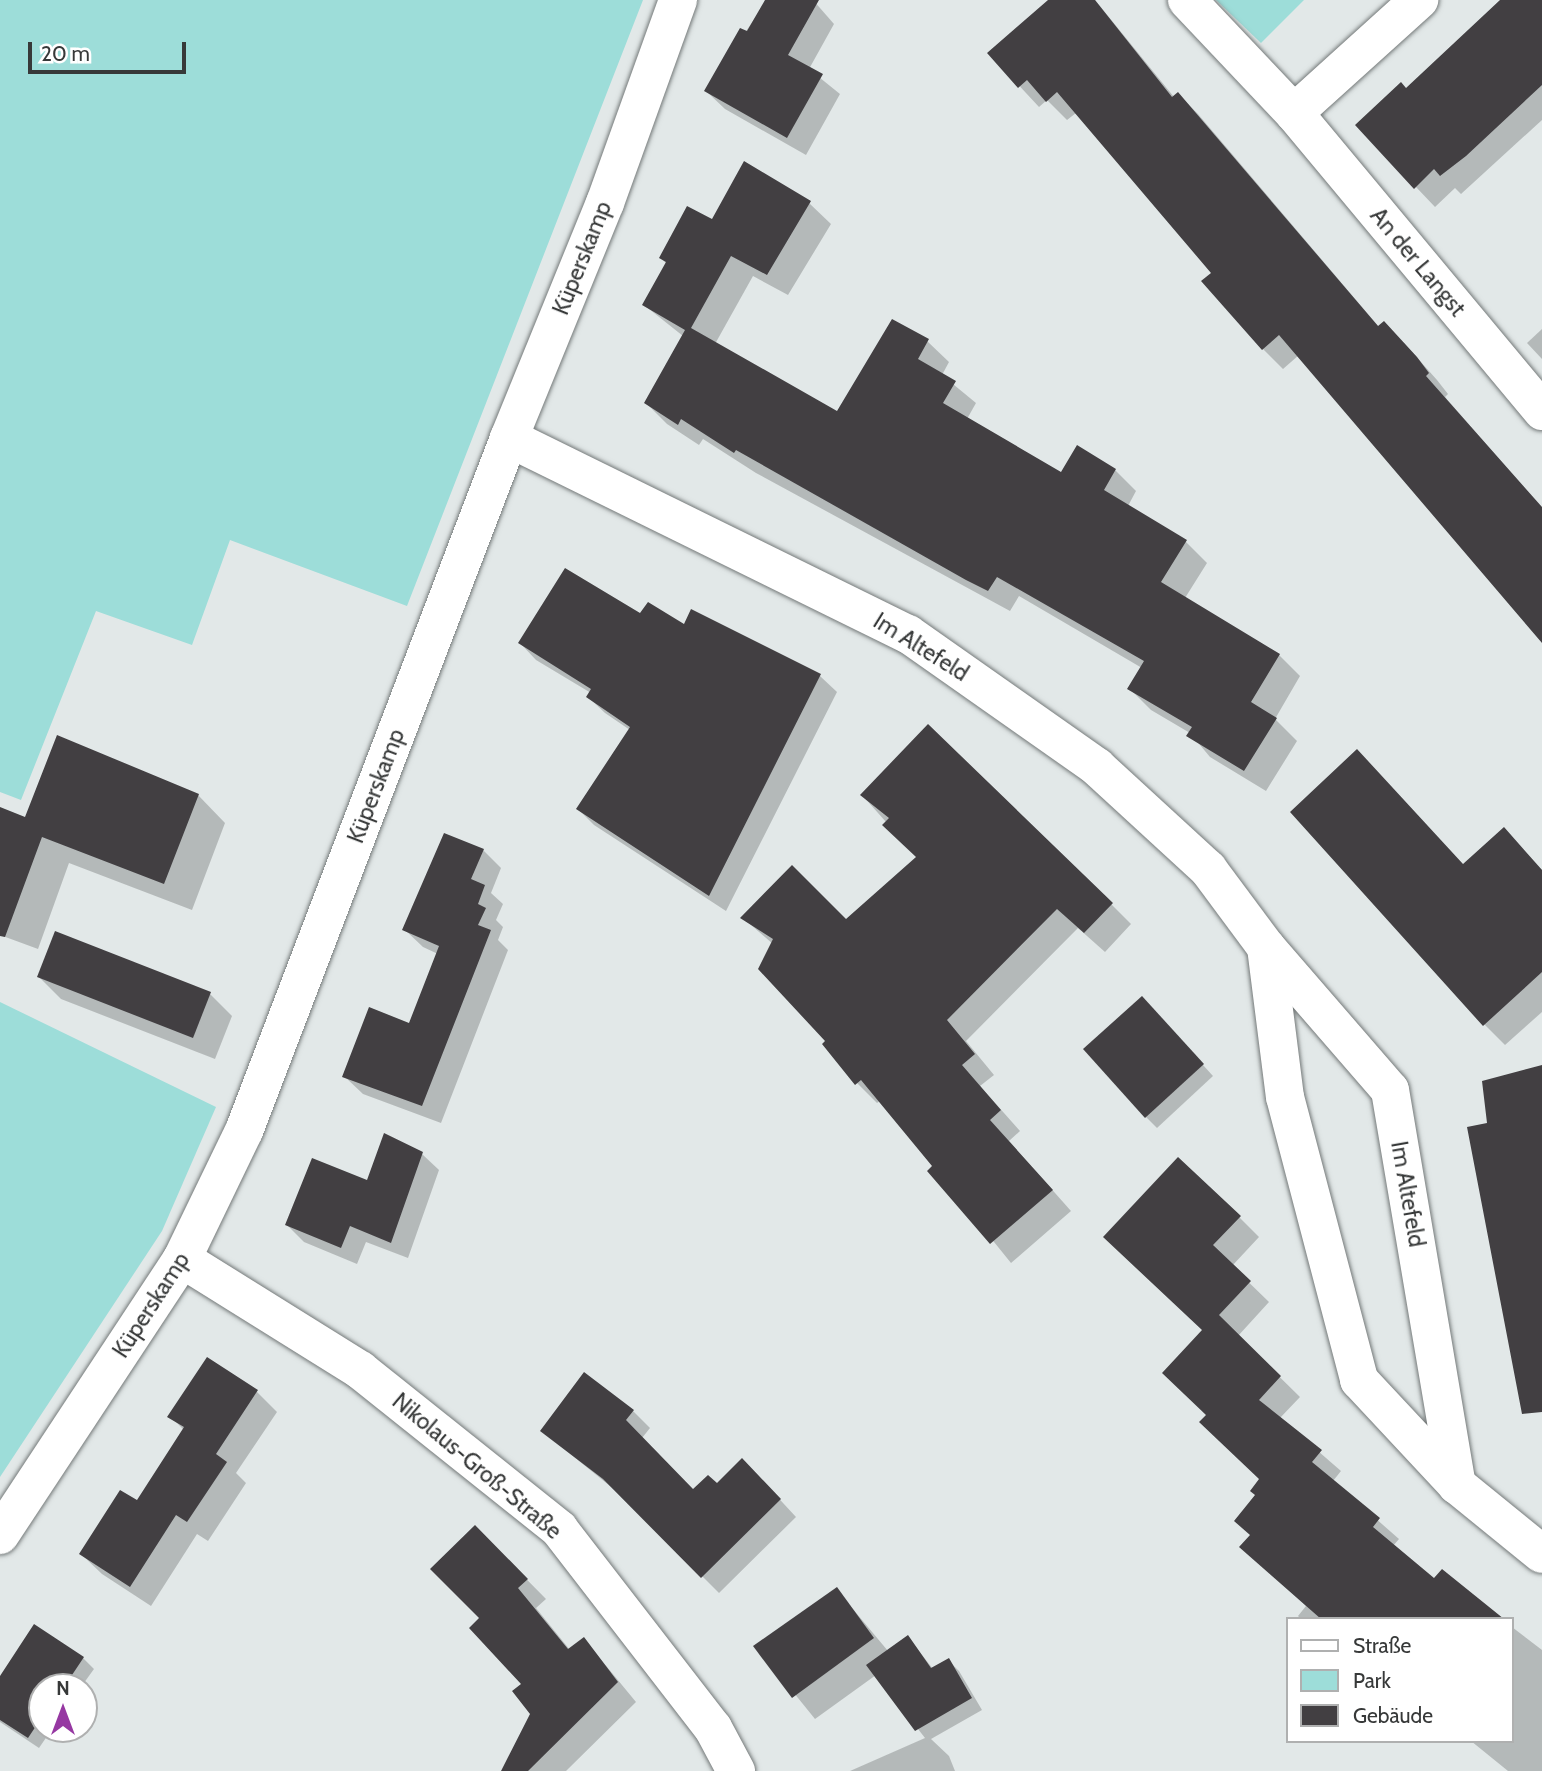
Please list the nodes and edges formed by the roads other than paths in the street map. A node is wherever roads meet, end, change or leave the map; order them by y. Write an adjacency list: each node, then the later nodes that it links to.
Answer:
1 (678, 0): 6 (street, Küperskamp)
2 (1187, 0): 4 (street, An der Langst)
3 (1419, 0): 4 (street)
4 (1294, 113): 5 (street, An der Langst)
5 (1542, 411)
6 (509, 438): 7 (street, Im Altefeld); 8 (street, Küperskamp)
7 (1266, 947): 9 (street, Im Altefeld); 9 (street, Im Altefeld)
8 (182, 1259): 10 (street, Küperskamp); 12 (street, Nikolaus-Groß-Straße)
9 (1457, 1485): 11 (street, Im Altefeld)
10 (0, 1535)
11 (1542, 1554)
12 (736, 1771)

